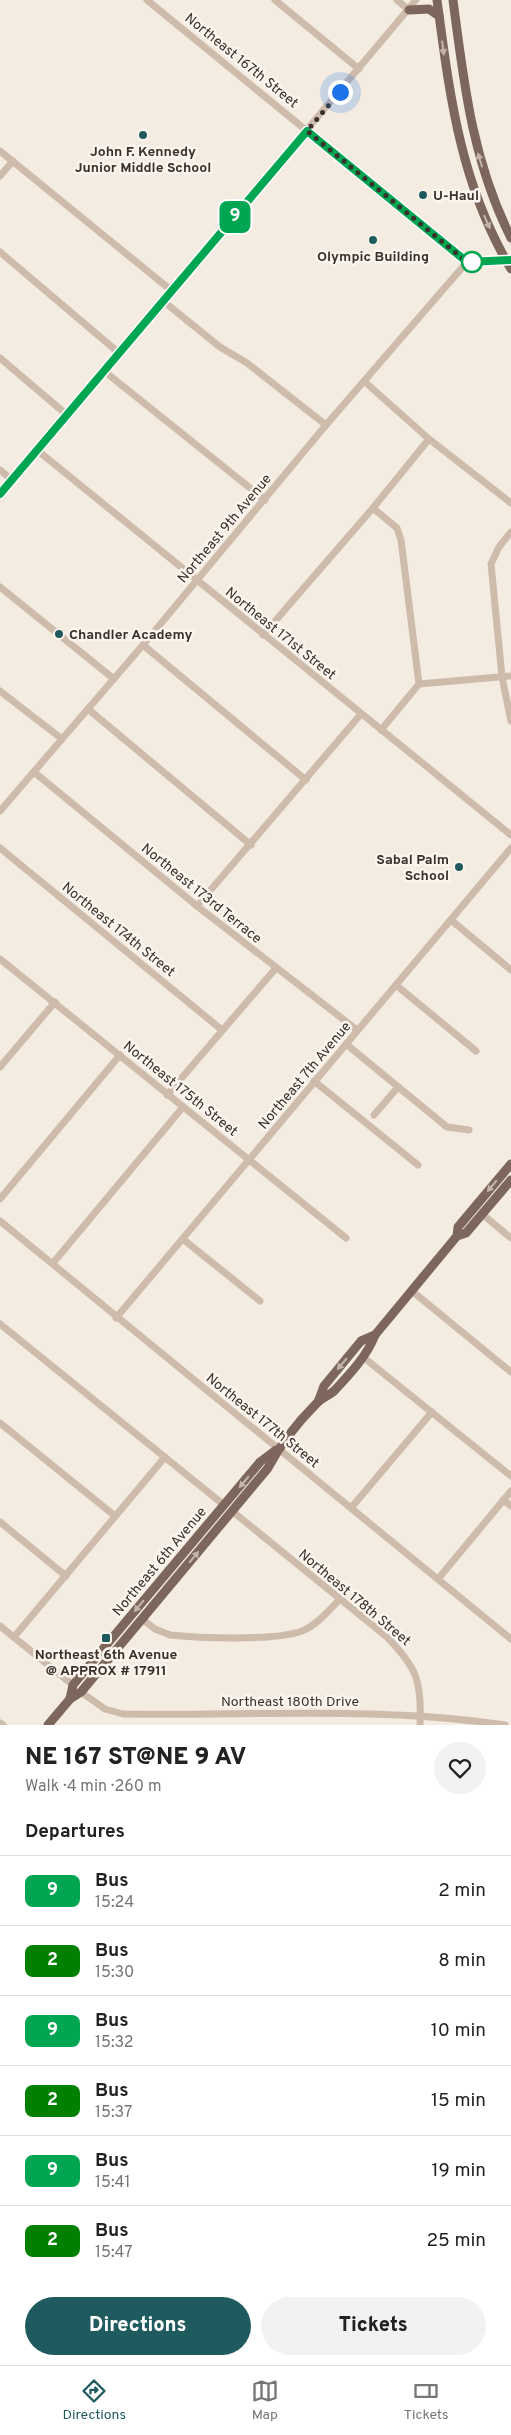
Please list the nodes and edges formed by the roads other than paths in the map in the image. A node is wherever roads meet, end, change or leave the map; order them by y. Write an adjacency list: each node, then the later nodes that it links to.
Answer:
1 (147, 0): 10 (street, Northeast 167th Street)
2 (275, 0): 9 (street)
3 (397, 0): 7 (street)
4 (416, 0): 7 (street)
5 (437, 0): 8 (main road)
6 (453, 0): 14 (main road, one-way to 6)
7 (408, 10): 8 (main road); 9 (street)
8 (439, 16): 16 (main road, one-way to 16)
9 (359, 69): 10 (street)
10 (307, 131): 17 (street, Northeast 167th Street); 19 (street)
11 (0, 151): 12 (street)
12 (13, 161): 13 (street); 19 (street)
13 (0, 176)
14 (511, 238)
15 (0, 252): 21 (street)
16 (508, 259): 17 (street); 18 (main road)
17 (467, 262): 24 (street, Northeast 9th Avenue)
18 (511, 269)
19 (172, 291): 20 (street)
20 (163, 301): 21 (street); 26 (street)
21 (119, 353): 23 (street)
22 (0, 358): 25 (street)
23 (104, 371): 25 (street); 32 (street)
24 (365, 382): 26 (street, Northeast 9th Avenue); 27 (street)
25 (67, 415): 28 (street)
26 (326, 425): 32 (street, Northeast 9th Avenue)
27 (429, 439): 33 (street); 34 (street)
28 (37, 450): 30 (street); 36 (street, Northeast 171st Street)
29 (0, 470): 30 (street)
30 (12, 480): 31 (street)
31 (0, 494)
32 (265, 500): 36 (street, Northeast 9th Avenue)
33 (511, 503)
34 (372, 508): 38 (street); 43 (street)
35 (511, 532): 41 (street)
36 (196, 580): 38 (street, Northeast 171st Street); 39 (street, Northeast 9th Avenue)
37 (0, 587): 42 (street)
38 (263, 635): 46 (street, Northeast 171st Street)
39 (143, 645): 42 (street, Northeast 9th Avenue); 51 (street)
40 (511, 676): 41 (street)
41 (502, 678): 43 (street); 47 (street)
42 (114, 680): 45 (street, Northeast 9th Avenue)
43 (419, 684): 48 (street)
44 (0, 691): 49 (street)
45 (88, 709): 49 (street, Northeast 9th Avenue); 54 (street)
46 (361, 714): 48 (street, Northeast 171st Street); 51 (street)
47 (511, 720)
48 (381, 730): 53 (street, Northeast 171st Street)
49 (62, 740): 50 (street, Northeast 9th Avenue)
50 (34, 772): 52 (street, Northeast 9th Avenue); 57 (street, Northeast 173rd Terrace)
51 (306, 780): 54 (street)
52 (0, 811)
53 (511, 835)
54 (251, 845): 57 (street)
55 (0, 848): 64 (street, Northeast 174th Street)
56 (511, 848): 58 (street, Northeast 7th Avenue)
57 (197, 906): 60 (street, Northeast 173rd Terrace)
58 (451, 920): 61 (street); 62 (street, Northeast 7th Avenue)
59 (0, 959): 63 (street, Northeast 175th Street)
60 (276, 968): 64 (street); 65 (street, Northeast 173rd Terrace)
61 (511, 970)
62 (396, 985): 65 (street, Northeast 7th Avenue); 67 (street)
63 (55, 1002): 68 (street, Northeast 175th Street); 69 (street)
64 (222, 1030): 72 (street)
65 (357, 1030): 66 (street, Northeast 7th Avenue)
66 (346, 1044): 70 (street, Northeast 7th Avenue); 71 (street)
67 (476, 1051)
68 (120, 1055): 72 (street, Northeast 175th Street); 80 (street)
69 (0, 1067)
70 (314, 1081): 76 (street, Northeast 7th Avenue); 78 (street)
71 (398, 1087): 74 (street); 75 (street)
72 (168, 1094): 73 (street, Northeast 175th Street)
73 (183, 1107): 76 (street, Northeast 175th Street); 87 (street)
74 (374, 1115)
75 (469, 1130)
76 (249, 1160): 84 (street, Northeast 175th Street); 86 (street, Northeast 7th Avenue)
77 (511, 1164): 83 (main road, Northeast 6th Avenue, one-way to 83)
78 (418, 1165)
79 (511, 1180): 81 (main road, Northeast 6th Avenue)
80 (0, 1199)
81 (482, 1214): 83 (main road, Northeast 6th Avenue); 85 (street)
82 (0, 1221): 87 (street, Northeast 177th Street)
83 (457, 1236): 88 (main road, Northeast 6th Avenue)
84 (346, 1238)
85 (511, 1238)
86 (184, 1240): 89 (street); 90 (street, Northeast 7th Avenue)
87 (53, 1263): 90 (street, Northeast 177th Street)
88 (412, 1291): 92 (main road, Northeast 6th Avenue); 94 (street)
89 (260, 1301)
90 (116, 1318): 98 (street, Northeast 177th Street)
91 (0, 1324): 99 (street)
92 (375, 1335): 93 (main road, Northeast 6th Avenue); 95 (main road, Northeast 6th Avenue, one-way to 95)
93 (363, 1357): 95 (main road, Northeast 6th Avenue); 96 (street)
94 (511, 1372)
95 (318, 1402): 98 (main road, Northeast 6th Avenue)
96 (432, 1412): 100 (street); 105 (street)
97 (0, 1423): 107 (street)
98 (278, 1448): 103 (main road, Northeast 6th Avenue, one-way to 103); 105 (street, Northeast 177th Street); 106 (main road, Northeast 6th Avenue)
99 (165, 1457): 103 (street); 107 (street)
100 (511, 1476)
101 (511, 1491): 102 (street)
102 (503, 1500): 104 (street); 110 (street)
103 (224, 1505): 116 (main road, Northeast 6th Avenue, one-way to 116)
104 (511, 1506)
105 (351, 1508): 110 (street, Northeast 177th Street)
106 (232, 1512): 111 (street, Northeast 178th Street); 112 (main road, Northeast 6th Avenue, one-way to 106)
107 (115, 1516): 109 (street)
108 (0, 1522): 109 (street)
109 (66, 1576): 114 (street)
110 (438, 1579): 115 (street, Northeast 177th Street)
111 (340, 1599): 112 (street); 119 (street, Northeast 178th Street)
112 (142, 1619): 117 (main road, Northeast 6th Avenue)
113 (0, 1626): 114 (street)
114 (14, 1637): 116 (street)
115 (511, 1639)
116 (74, 1685): 118 (main road, Northeast 6th Avenue)
117 (81, 1692): 118 (main road, Northeast 6th Avenue); 119 (street, Northeast 180th Drive)
118 (70, 1699): 120 (main road, Northeast 6th Avenue)
119 (420, 1714): 121 (street, Northeast 178th Street); 122 (street, Northeast 180th Drive)
120 (48, 1725)
121 (420, 1725)
122 (505, 1725)

